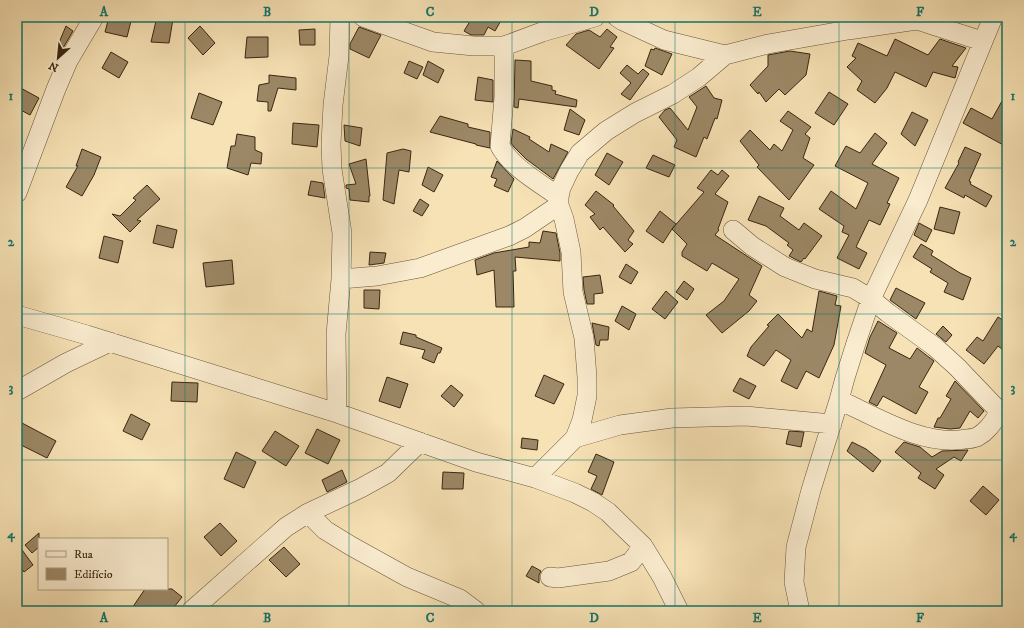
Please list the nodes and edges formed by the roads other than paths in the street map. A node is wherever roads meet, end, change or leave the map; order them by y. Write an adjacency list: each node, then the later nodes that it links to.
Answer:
1 (94, 17): 11 (street)
2 (340, 17): 14 (street)
3 (363, 17): 9 (street)
4 (595, 17): 9 (street)
5 (617, 17): 10 (street)
6 (993, 17): 8 (street)
7 (914, 19): 8 (street); 10 (street)
8 (982, 41): 15 (street)
9 (504, 46): 12 (street)
10 (724, 55): 12 (street)
11 (17, 193)
12 (559, 201): 14 (street); 23 (street)
13 (733, 230): 15 (street)
14 (341, 279): 20 (street)
15 (871, 299): 19 (street); 21 (street)
16 (17, 315): 17 (street)
17 (110, 342): 18 (street); 20 (street)
18 (17, 391)
19 (840, 400): 21 (street); 22 (street)
20 (337, 413): 24 (street)
21 (1004, 415)
22 (832, 424): 23 (street); 32 (street)
23 (575, 438): 25 (street)
24 (420, 442): 25 (street); 26 (street)
25 (535, 478): 27 (street)
26 (308, 513): 29 (street); 30 (street)
27 (643, 546): 28 (street); 31 (street)
28 (550, 577)
29 (190, 611)
30 (476, 611)
31 (679, 611)
32 (800, 611)

